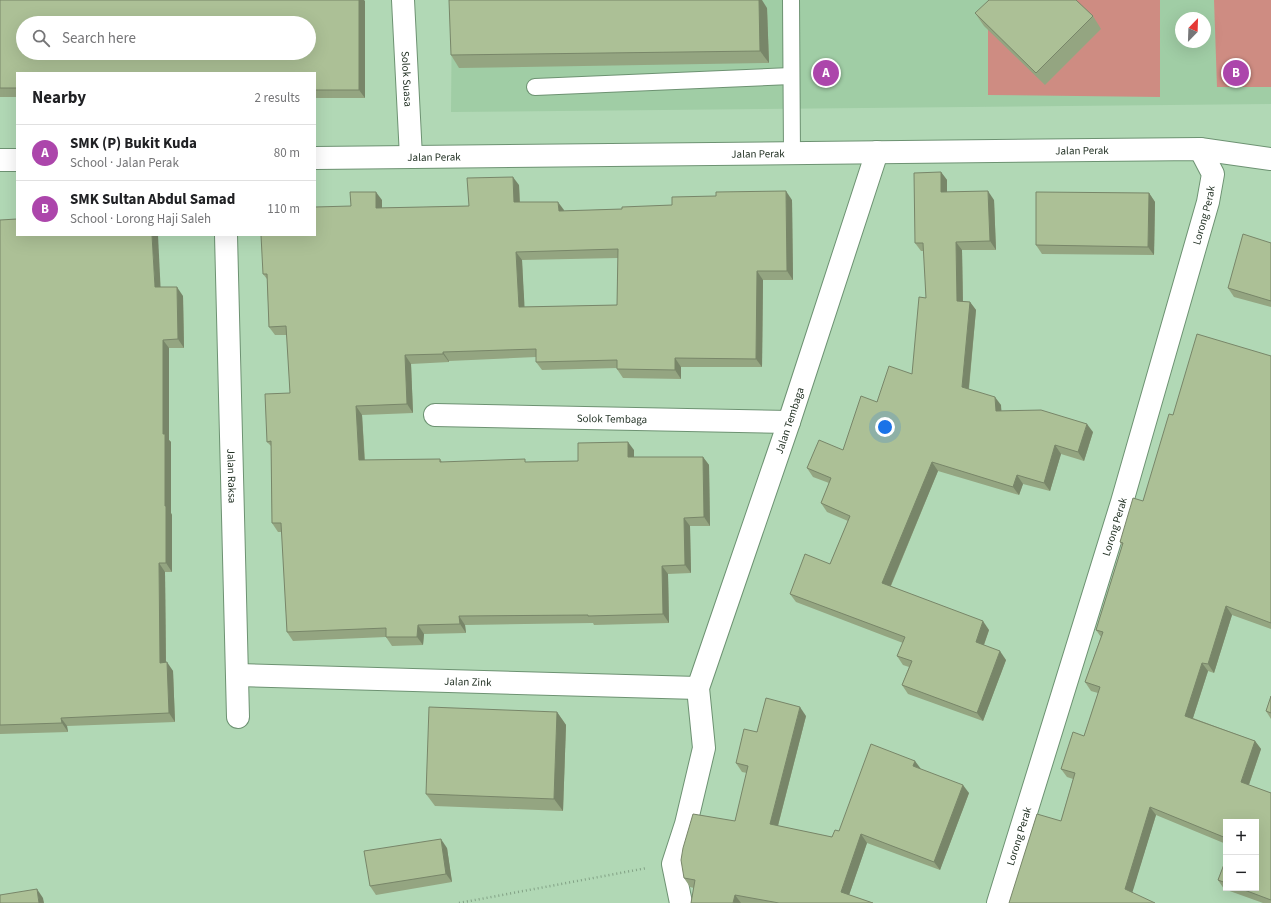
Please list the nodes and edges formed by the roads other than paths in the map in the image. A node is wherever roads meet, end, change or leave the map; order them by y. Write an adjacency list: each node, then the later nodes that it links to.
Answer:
1 (403, 0): 8 (street, Solok Suasa)
2 (791, 0): 3 (lane)
3 (791, 76): 4 (lane); 7 (lane)
4 (535, 87)
5 (1200, 149): 6 (street, Jalan Perak); 10 (street, Jalan Perak); 20 (street, Lorong Perak)
6 (877, 152): 7 (street, Jalan Perak); 15 (street, Jalan Tembaga)
7 (792, 153): 8 (street, Jalan Perak)
8 (411, 157): 9 (street, Jalan Perak)
9 (316, 158)
10 (1271, 159)
11 (0, 160): 12 (street)
12 (16, 160)
13 (226, 236): 16 (street, Jalan Raksa)
14 (435, 415): 15 (street, Solok Tembaga)
15 (789, 422): 17 (street, Jalan Tembaga)
16 (237, 675): 17 (street, Jalan Zink); 18 (street, Jalan Raksa)
17 (698, 688): 19 (street)
18 (238, 717)
19 (681, 903)
20 (998, 903)

